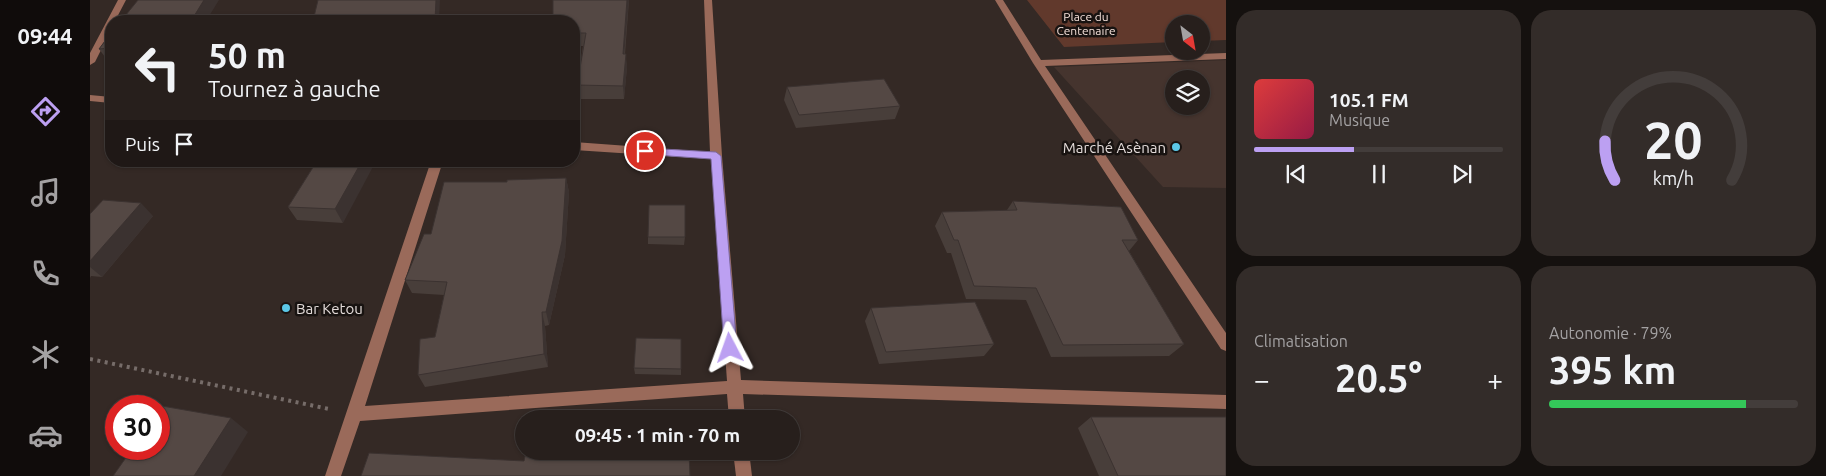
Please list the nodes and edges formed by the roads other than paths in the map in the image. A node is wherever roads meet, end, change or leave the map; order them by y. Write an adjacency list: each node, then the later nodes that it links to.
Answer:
1 (122, 0): 4 (street)
2 (708, 0): 12 (street)
3 (999, 0): 8 (street)
4 (114, 15)
5 (105, 33): 7 (street)
6 (1226, 56): 8 (street)
7 (90, 62)
8 (1038, 62): 14 (street)
9 (90, 98): 10 (street)
10 (105, 99)
11 (580, 146): 12 (street)
12 (716, 156): 15 (street)
13 (435, 167): 18 (street)
14 (1226, 345)
15 (733, 387): 16 (street); 17 (street); 18 (street)
16 (1226, 402)
17 (736, 410)
18 (355, 414): 20 (street)
19 (742, 460): 21 (street)
20 (333, 476)
21 (744, 476)

